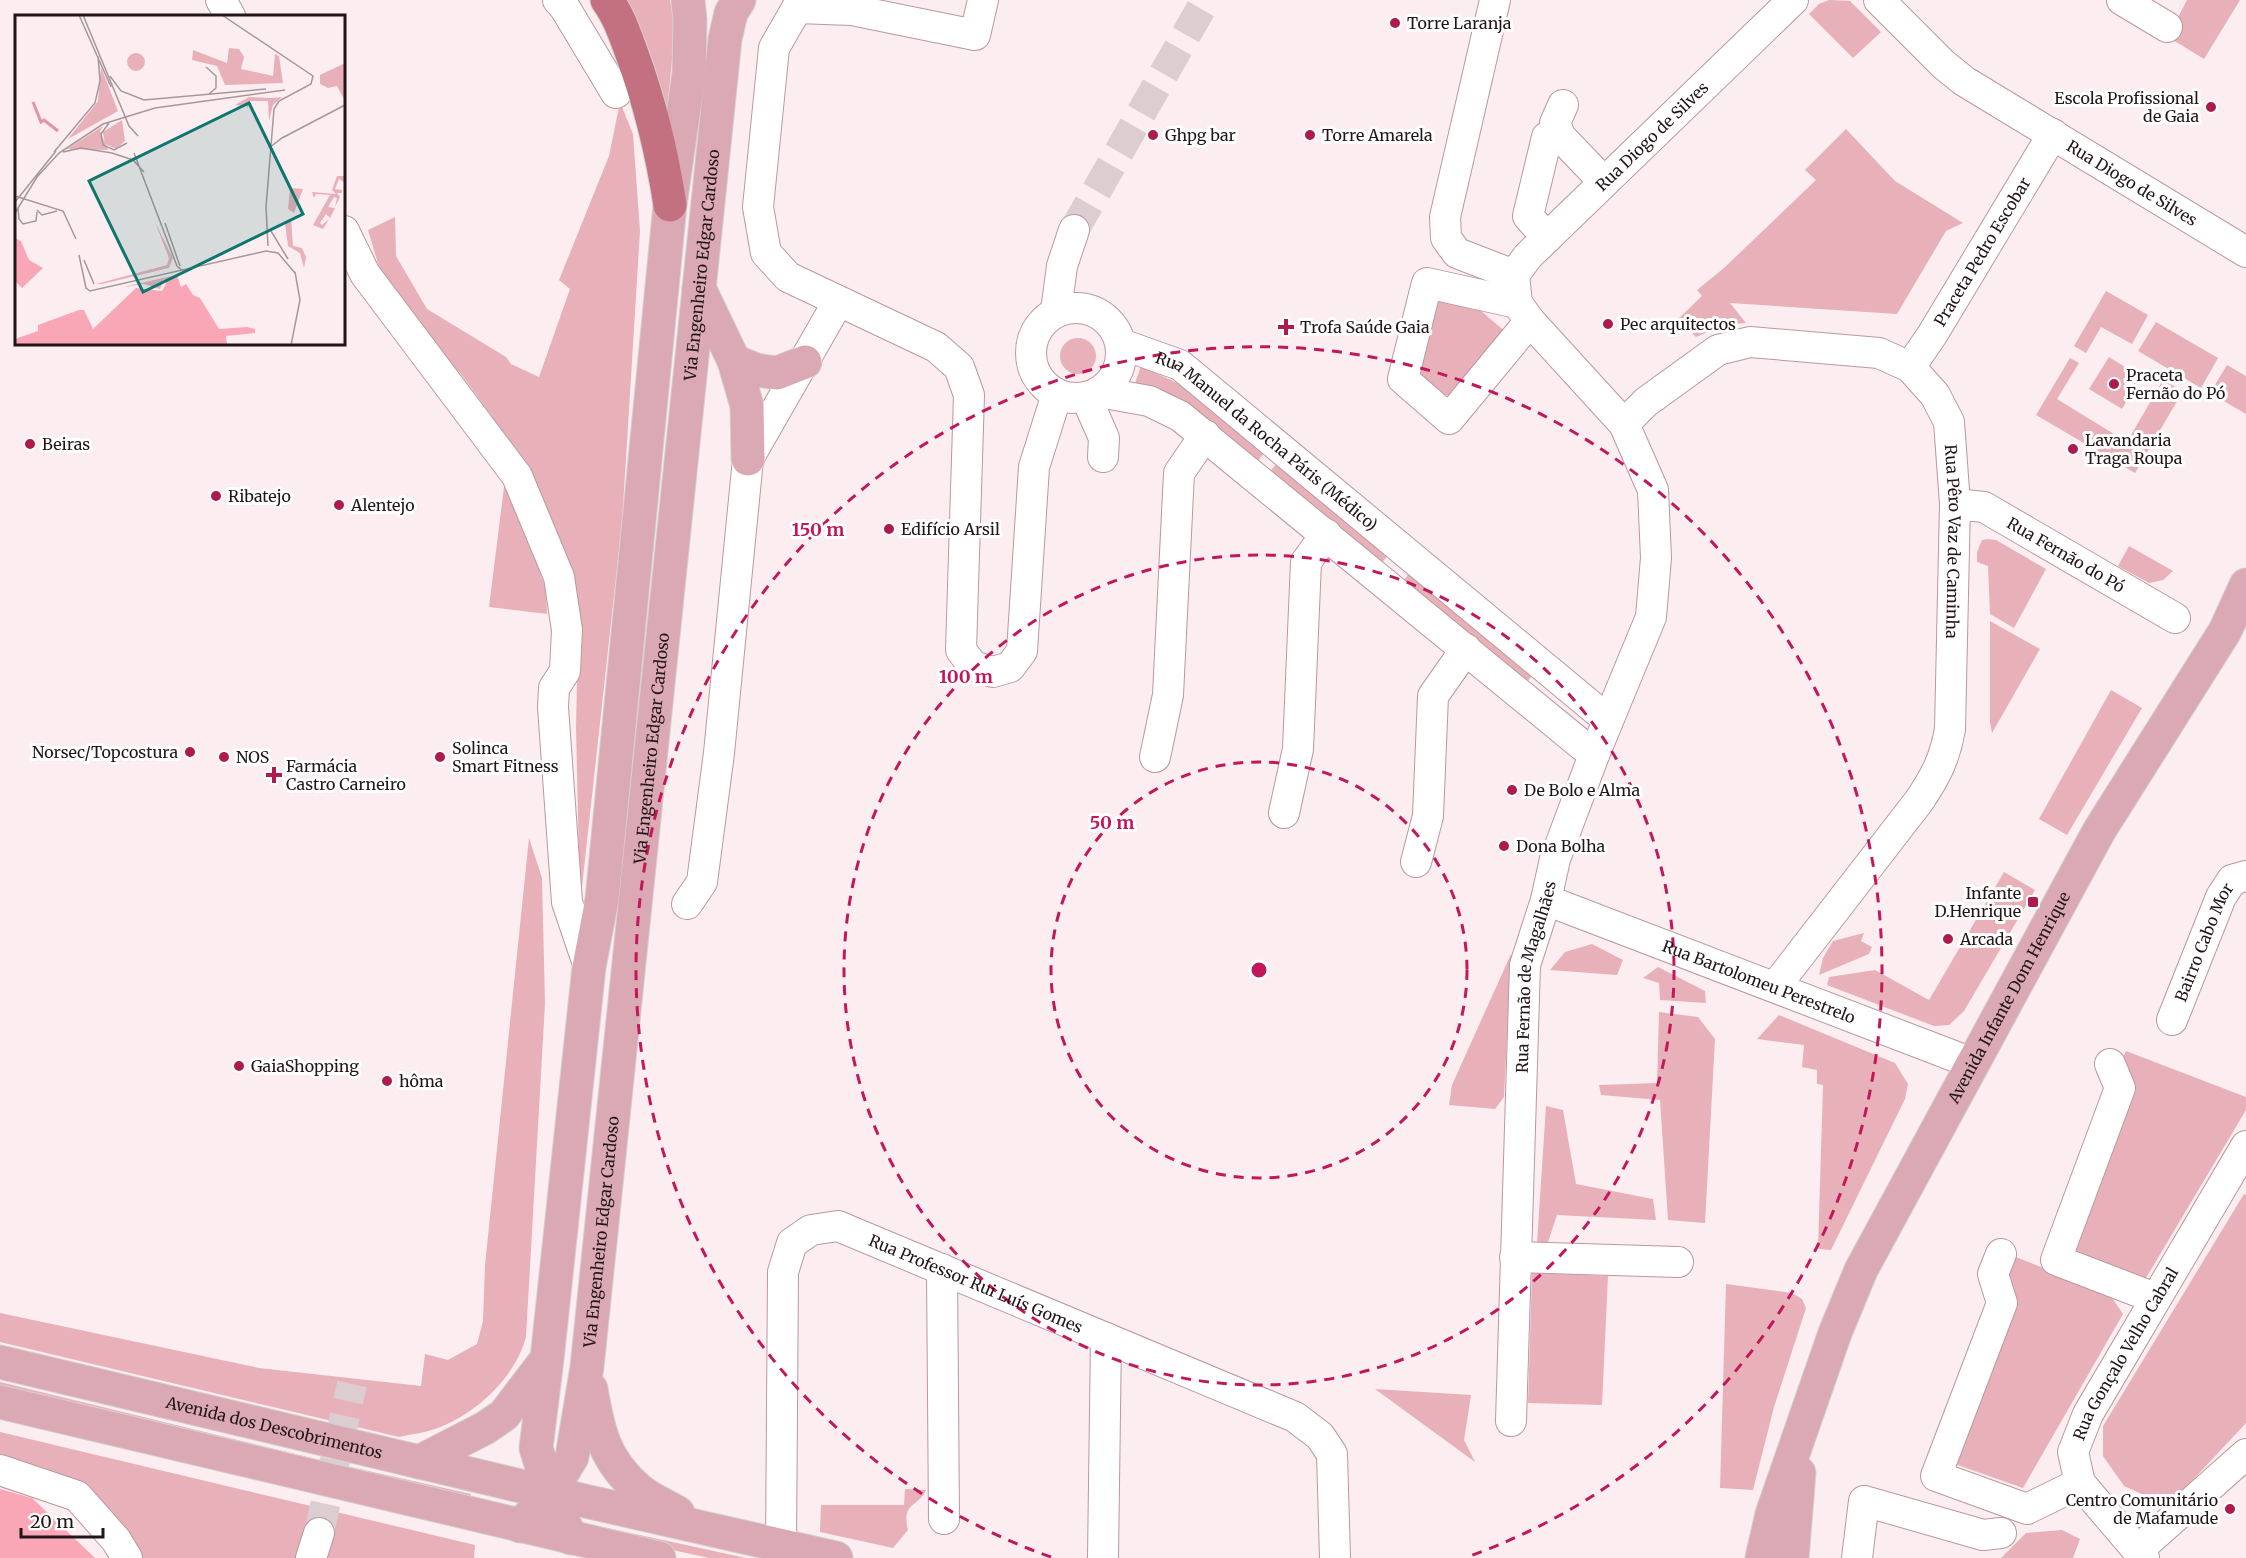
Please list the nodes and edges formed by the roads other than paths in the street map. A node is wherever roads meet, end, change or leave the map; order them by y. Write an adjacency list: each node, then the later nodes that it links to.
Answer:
1 (221, 0): 12 (street)
2 (558, 0): 14 (street)
3 (607, 0): 19 (highway)
4 (688, 0): 19 (main road)
5 (739, 0): 24 (main road, Via Engenheiro Edgar Cardoso)
6 (983, 0): 11 (street)
7 (1495, 0): 25 (street)
8 (1793, 0): 18 (street, Rua Diogo de Silves)
9 (1879, 0): 16 (street, Rua Diogo de Silves)
10 (2122, 0): 13 (street)
11 (801, 4): 26 (street)
12 (229, 15)
13 (2167, 27)
14 (616, 93)
15 (1563, 105): 18 (street)
16 (2053, 134): 23 (street, Rua Diogo de Silves); 31 (street, Praceta Pedro Escobar)
17 (1547, 137): 22 (street)
18 (1604, 182): 22 (street, Rua Diogo de Silves)
19 (670, 205): 53 (main road)
20 (1074, 230): 27 (street)
21 (345, 233): 53 (street)
22 (1547, 238): 25 (street, Rua Diogo de Silves)
23 (2246, 252)
24 (699, 288): 29 (main road); 67 (main road, Via Engenheiro Edgar Cardoso)
25 (1520, 300): 25 (street, Rua Diogo de Silves); 33 (street, Rua Fernão de Magalhães)
26 (838, 302): 30 (street); 32 (street)
27 (1056, 311): 28 (street); 32 (street)
28 (1121, 344): 32 (street); 39 (street, Rua Manuel da Rocha Páris (Médico))
29 (734, 362): 30 (main road); 36 (main road)
30 (805, 362): 36 (street)
31 (1910, 368): 33 (street, Rua Pêro Vaz de Caminha); 37 (street, Rua Pêro Vaz de Caminha)
32 (1081, 395): 34 (street, Rua Manuel da Rocha Páris (Médico)); 35 (street)
33 (1624, 424): 45 (street, Rua Fernão de Magalhães)
34 (1205, 435): 38 (street, Rua Manuel da Rocha Páris (Médico)); 47 (street)
35 (1103, 457)
36 (748, 459): 52 (street)
37 (1955, 504): 42 (street, Rua Fernão do Pó); 54 (street, Rua Pêro Vaz de Caminha)
38 (1326, 534): 40 (street, Rua Manuel da Rocha Páris (Médico)); 48 (street)
39 (1404, 550): 40 (street); 45 (street, Rua Manuel da Rocha Páris (Médico))
40 (1381, 579): 44 (street, Rua Manuel da Rocha Páris (Médico))
41 (2246, 585): 43 (main road, Avenida Infante Dom Henrique)
42 (2175, 618)
43 (2236, 625): 56 (main road, Avenida Infante Dom Henrique)
44 (1466, 649): 46 (street, Rua Manuel da Rocha Páris (Médico)); 49 (street)
45 (1608, 720): 46 (street, Rua Fernão de Magalhães)
46 (1594, 754): 51 (street, Rua Fernão de Magalhães)
47 (1155, 757)
48 (1284, 813)
49 (1416, 862)
50 (2246, 876): 55 (street, Bairro Cabo Mor)
51 (1546, 900): 54 (street, Rua Bartolomeu Perestrelo); 60 (street, Rua Fernão de Magalhães)
52 (687, 904)
53 (589, 967): 65 (main road)
54 (1775, 987): 56 (street, Rua Bartolomeu Perestrelo)
55 (2172, 1020)
56 (1972, 1063): 70 (main road, Avenida Infante Dom Henrique)
57 (2110, 1064): 63 (street)
58 (2246, 1146): 63 (street, Rua Gonçalo Velho Cabral)
59 (2001, 1254): 76 (street)
60 (1515, 1257): 61 (street); 69 (street, Rua Fernão de Magalhães)
61 (1678, 1262)
62 (942, 1269): 64 (street, Rua Professor Rui Luís Gomes); 77 (street); 81 (street, Rua Professor Rui Luís Gomes)
63 (2155, 1298): 74 (street, Rua Gonçalo Velho Cabral)
64 (1106, 1338): 87 (street); 88 (street, Rua Professor Rui Luís Gomes)
65 (547, 1359): 72 (main road); 75 (main road)
66 (0, 1362): 72 (main road, Avenida dos Descobrimentos)
67 (587, 1368): 75 (main road, Via Engenheiro Edgar Cardoso); 79 (main road)
68 (0, 1401): 78 (main road)
69 (1511, 1421)
70 (1803, 1427): 89 (main road, Avenida Infante Dom Henrique); 90 (main road, Avenida Infante Dom Henrique)
71 (2246, 1454): 83 (street)
72 (419, 1461): 75 (main road, Avenida dos Descobrimentos)
73 (0, 1470): 84 (street)
74 (2080, 1483): 76 (street); 83 (street, Rua Gonçalo Velho Cabral)
75 (550, 1493): 78 (main road); 79 (main road, Avenida dos Descobrimentos); 80 (main road)
76 (2027, 1509): 82 (street)
77 (944, 1519)
78 (520, 1526): 80 (main road)
79 (706, 1529): 81 (main road, Avenida dos Descobrimentos)
80 (570, 1538): 85 (main road)
81 (781, 1546): 86 (main road, Avenida dos Descobrimentos)
82 (1995, 1546): 91 (street)
83 (2141, 1554)
84 (127, 1558)
85 (659, 1558)
86 (836, 1558)
87 (1102, 1558)
88 (1335, 1558)
89 (1762, 1558)
90 (1792, 1558)
91 (1857, 1558)

